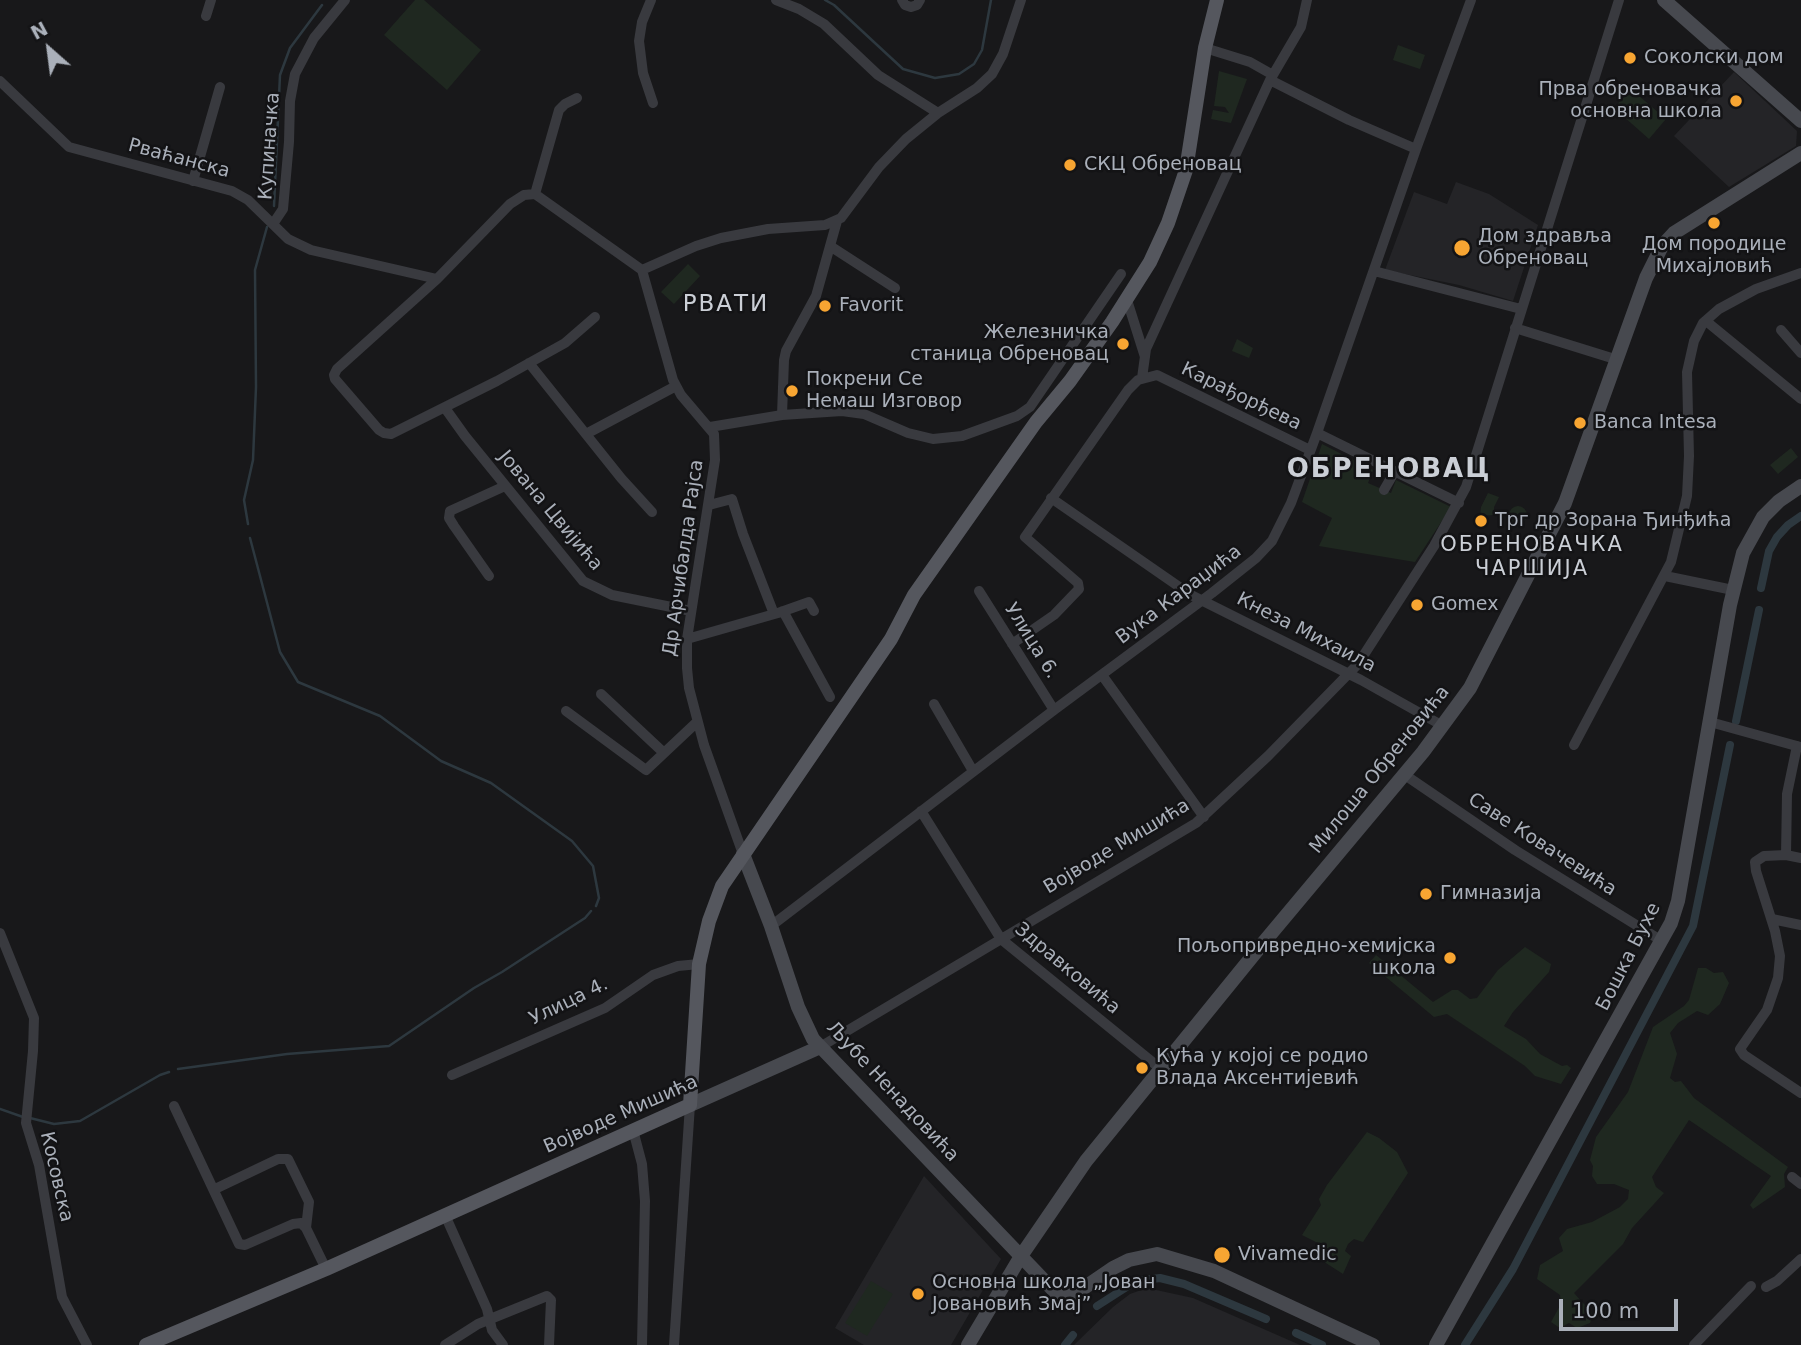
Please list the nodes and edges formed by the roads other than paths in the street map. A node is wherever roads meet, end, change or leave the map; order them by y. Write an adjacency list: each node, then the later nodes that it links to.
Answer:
1 (211, 0): 13 (street)
2 (345, 0): 27 (street, Купиначка)
3 (651, 0): 19 (street)
4 (776, 0): 20 (street)
5 (902, 0): 6 (street)
6 (920, 0)
7 (1021, 0): 20 (street)
8 (1217, 0): 14 (main road)
9 (1307, 0): 15 (street)
10 (1471, 0): 22 (street, Вука Караџића)
11 (1619, 0): 36 (street, Војводе Мишића)
12 (1664, 0): 21 (street)
13 (206, 16)
14 (1205, 48): 15 (street); 35 (main road)
15 (1272, 77): 22 (street); 40 (street)
16 (0, 82): 24 (street, Рваћанска)
17 (220, 87): 24 (street)
18 (577, 98): 25 (street)
19 (653, 103)
20 (938, 113): 26 (street)
21 (1801, 121)
22 (1416, 149): 30 (street, Вука Караџића)
23 (1801, 153): 46 (street, Милоша Обреновића)
24 (193, 181): 27 (street, Рваћанска)
25 (535, 194): 29 (street); 33 (street)
26 (836, 221): 28 (street); 29 (street)
27 (273, 224): 33 (street, Рваћанска)
28 (830, 246): 34 (street); 53 (street)
29 (642, 270): 50 (street)
30 (1374, 271): 36 (street); 55 (street, Вука Караџића)
31 (1801, 273): 38 (street)
32 (1121, 274): 53 (street)
33 (437, 279): 52 (street)
34 (895, 288)
35 (1127, 300): 39 (main road); 41 (street, Карађорђева)
36 (1521, 309): 42 (street, Војводе Мишића)
37 (596, 317): 47 (street)
38 (1706, 321): 51 (street); 67 (street)
39 (1112, 322): 41 (street); 93 (main road)
40 (1159, 323): 41 (street); 45 (street)
41 (1135, 328): 45 (street, Карађорђева)
42 (1515, 328): 46 (street); 63 (street, Војводе Мишића)
43 (1782, 330): 44 (street)
44 (1801, 354)
45 (1145, 356): 48 (street, Карађорђева); 49 (street, Карађорђева)
46 (1618, 360): 85 (street, Милоша Обреновића)
47 (529, 363): 52 (street); 56 (street)
48 (1157, 374): 49 (street, Карађорђева); 57 (street, Карађорђева)
49 (1142, 378): 62 (street)
50 (676, 386): 54 (street); 56 (street)
51 (1801, 399)
52 (445, 408): 59 (street, Јована Цвијића)
53 (782, 415): 54 (street)
54 (710, 427): 64 (street, Др Арчибалда Рајса)
55 (1317, 433): 57 (street, Вука Караџића); 58 (street)
56 (586, 435): 65 (street)
57 (1310, 450): 70 (street, Вука Караџића)
58 (1395, 471): 61 (street); 63 (street)
59 (505, 486): 66 (street); 71 (street, Јована Цвијића)
60 (1801, 486): 68 (street, Бошка Бухе)
61 (1384, 490)
62 (1051, 498): 70 (street, Кнеза Михаила); 75 (street)
63 (1459, 503): 76 (street, Војводе Мишића)
64 (709, 505): 71 (street, Др Арчибалда Рајса); 73 (street)
65 (652, 512)
66 (489, 576)
67 (1665, 576): 68 (street); 86 (street)
68 (1733, 590): 84 (street, Бошка Бухе)
69 (979, 591): 75 (street, Улица 6.)
70 (1202, 600): 76 (street, Кнеза Михаила); 77 (street, Вука Караџића)
71 (691, 611): 74 (street, Др Арчибалда Рајса)
72 (814, 611): 73 (street)
73 (778, 612): 74 (street); 79 (street)
74 (687, 639): 83 (street, Др Арчибалда Рајса)
75 (1012, 644): 81 (street, Улица 6.)
76 (1350, 674): 85 (street, Кнеза Михаила); 92 (street, Војводе Мишића)
77 (1102, 675): 81 (street, Вука Караџића); 92 (street)
78 (601, 694): 88 (street)
79 (830, 697)
80 (934, 704): 89 (street)
81 (1054, 710): 89 (street, Вука Караџића)
82 (566, 711): 88 (street)
83 (698, 722): 88 (street); 93 (street, Др Арчибалда Рајса)
84 (1710, 722): 87 (street); 101 (street, Бошка Бухе)
85 (1443, 726): 90 (street, Милоша Обреновића)
86 (1574, 745)
87 (1799, 746): 94 (street)
88 (664, 753)
89 (973, 771): 91 (street, Вука Караџића)
90 (1405, 775): 101 (street, Саве Ковачевића); 104 (street, Милоша Обреновића)
91 (921, 811): 98 (street, Вука Караџића); 100 (street, Здравковића)
92 (1204, 817): 100 (street, Војводе Мишића)
93 (743, 854): 98 (street, Љубе Ненадовића); 102 (main road)
94 (1786, 856): 95 (street); 96 (street)
95 (1801, 858)
96 (1772, 919): 97 (street); 106 (street)
97 (1801, 925)
98 (771, 926): 103 (street, Љубе Ненадовића)
99 (0, 933): 121 (street, Косовска)
100 (1001, 939): 103 (street, Војводе Мишића); 104 (street, Здравковића)
101 (1662, 941): 130 (street, Бошка Бухе)
102 (699, 964): 105 (street, Улица 4.); 107 (main road)
103 (820, 1046): 107 (street, Војводе Мишића); 115 (street, Љубе Ненадовића)
104 (1162, 1070): 115 (street, Милоша Обреновића)
105 (452, 1075)
106 (1801, 1093)
107 (690, 1105): 109 (main road, Војводе Мишића); 127 (street)
108 (174, 1106): 112 (street)
109 (633, 1130): 113 (main road, Војводе Мишића); 126 (street)
110 (1792, 1177): 111 (street)
111 (1801, 1184)
112 (215, 1189): 114 (street); 114 (street)
113 (445, 1215): 117 (main road, Војводе Мишића); 120 (street)
114 (306, 1228): 117 (street)
115 (1021, 1256): 128 (street, Милоша Обреновића); 129 (street, Љубе Ненадовића)
116 (1801, 1259): 119 (street)
117 (326, 1269): 122 (main road, Војводе Мишића)
118 (1751, 1286): 131 (street)
119 (1766, 1287)
120 (489, 1320): 123 (street); 124 (street); 125 (street)
121 (87, 1345)
122 (146, 1345)
123 (445, 1345)
124 (503, 1345)
125 (549, 1345)
126 (642, 1345)
127 (674, 1345)
128 (968, 1345)
129 (1373, 1345)
130 (1436, 1345)
131 (1695, 1345)

